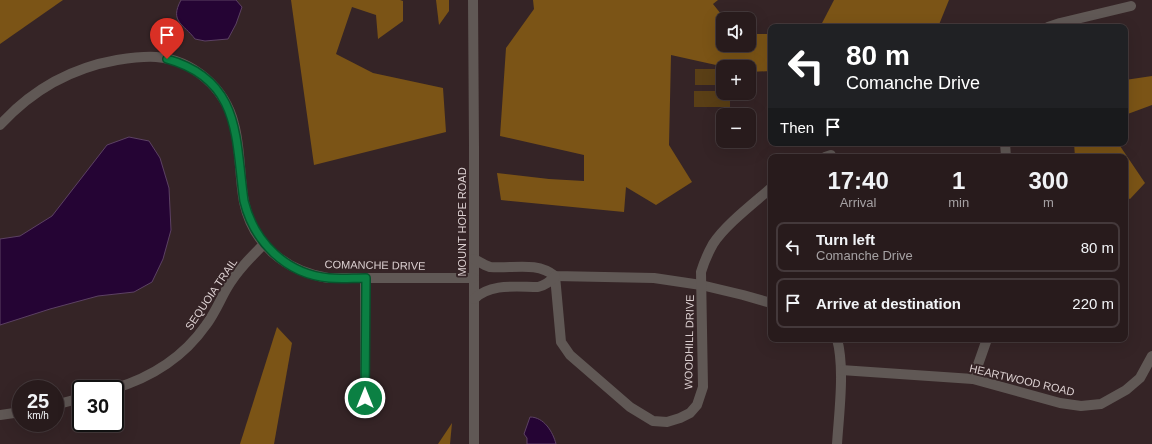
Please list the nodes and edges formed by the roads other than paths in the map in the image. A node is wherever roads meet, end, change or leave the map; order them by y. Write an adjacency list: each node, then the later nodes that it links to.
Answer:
1 (473, 0): 7 (street, MOUNT HOPE ROAD)
2 (1131, 6): 3 (street)
3 (1057, 24)
4 (0, 125): 6 (street, COMANCHE DRIVE)
5 (768, 191): 11 (street, WOODHILL DRIVE)
6 (264, 244): 9 (street, COMANCHE DRIVE); 19 (street, SEQUOIA TRAIL)
7 (474, 259): 8 (street); 10 (street, MOUNT HOPE ROAD)
8 (555, 276): 11 (street); 11 (street, WOODHILL DRIVE); 12 (street)
9 (366, 278): 10 (street, COMANCHE DRIVE); 21 (street)
10 (474, 278): 12 (street, MOUNT HOPE ROAD)
11 (701, 285): 13 (street)
12 (474, 299): 23 (street, MOUNT HOPE ROAD)
13 (768, 302)
14 (838, 342): 17 (street)
15 (986, 342): 18 (street)
16 (1152, 356): 18 (street, HEARTWOOD ROAD)
17 (841, 370): 18 (street, HEARTWOOD ROAD); 24 (street)
18 (973, 379)
19 (124, 385)
20 (12, 413): 22 (street)
21 (365, 413)
22 (0, 415)
23 (474, 444)
24 (837, 444)

